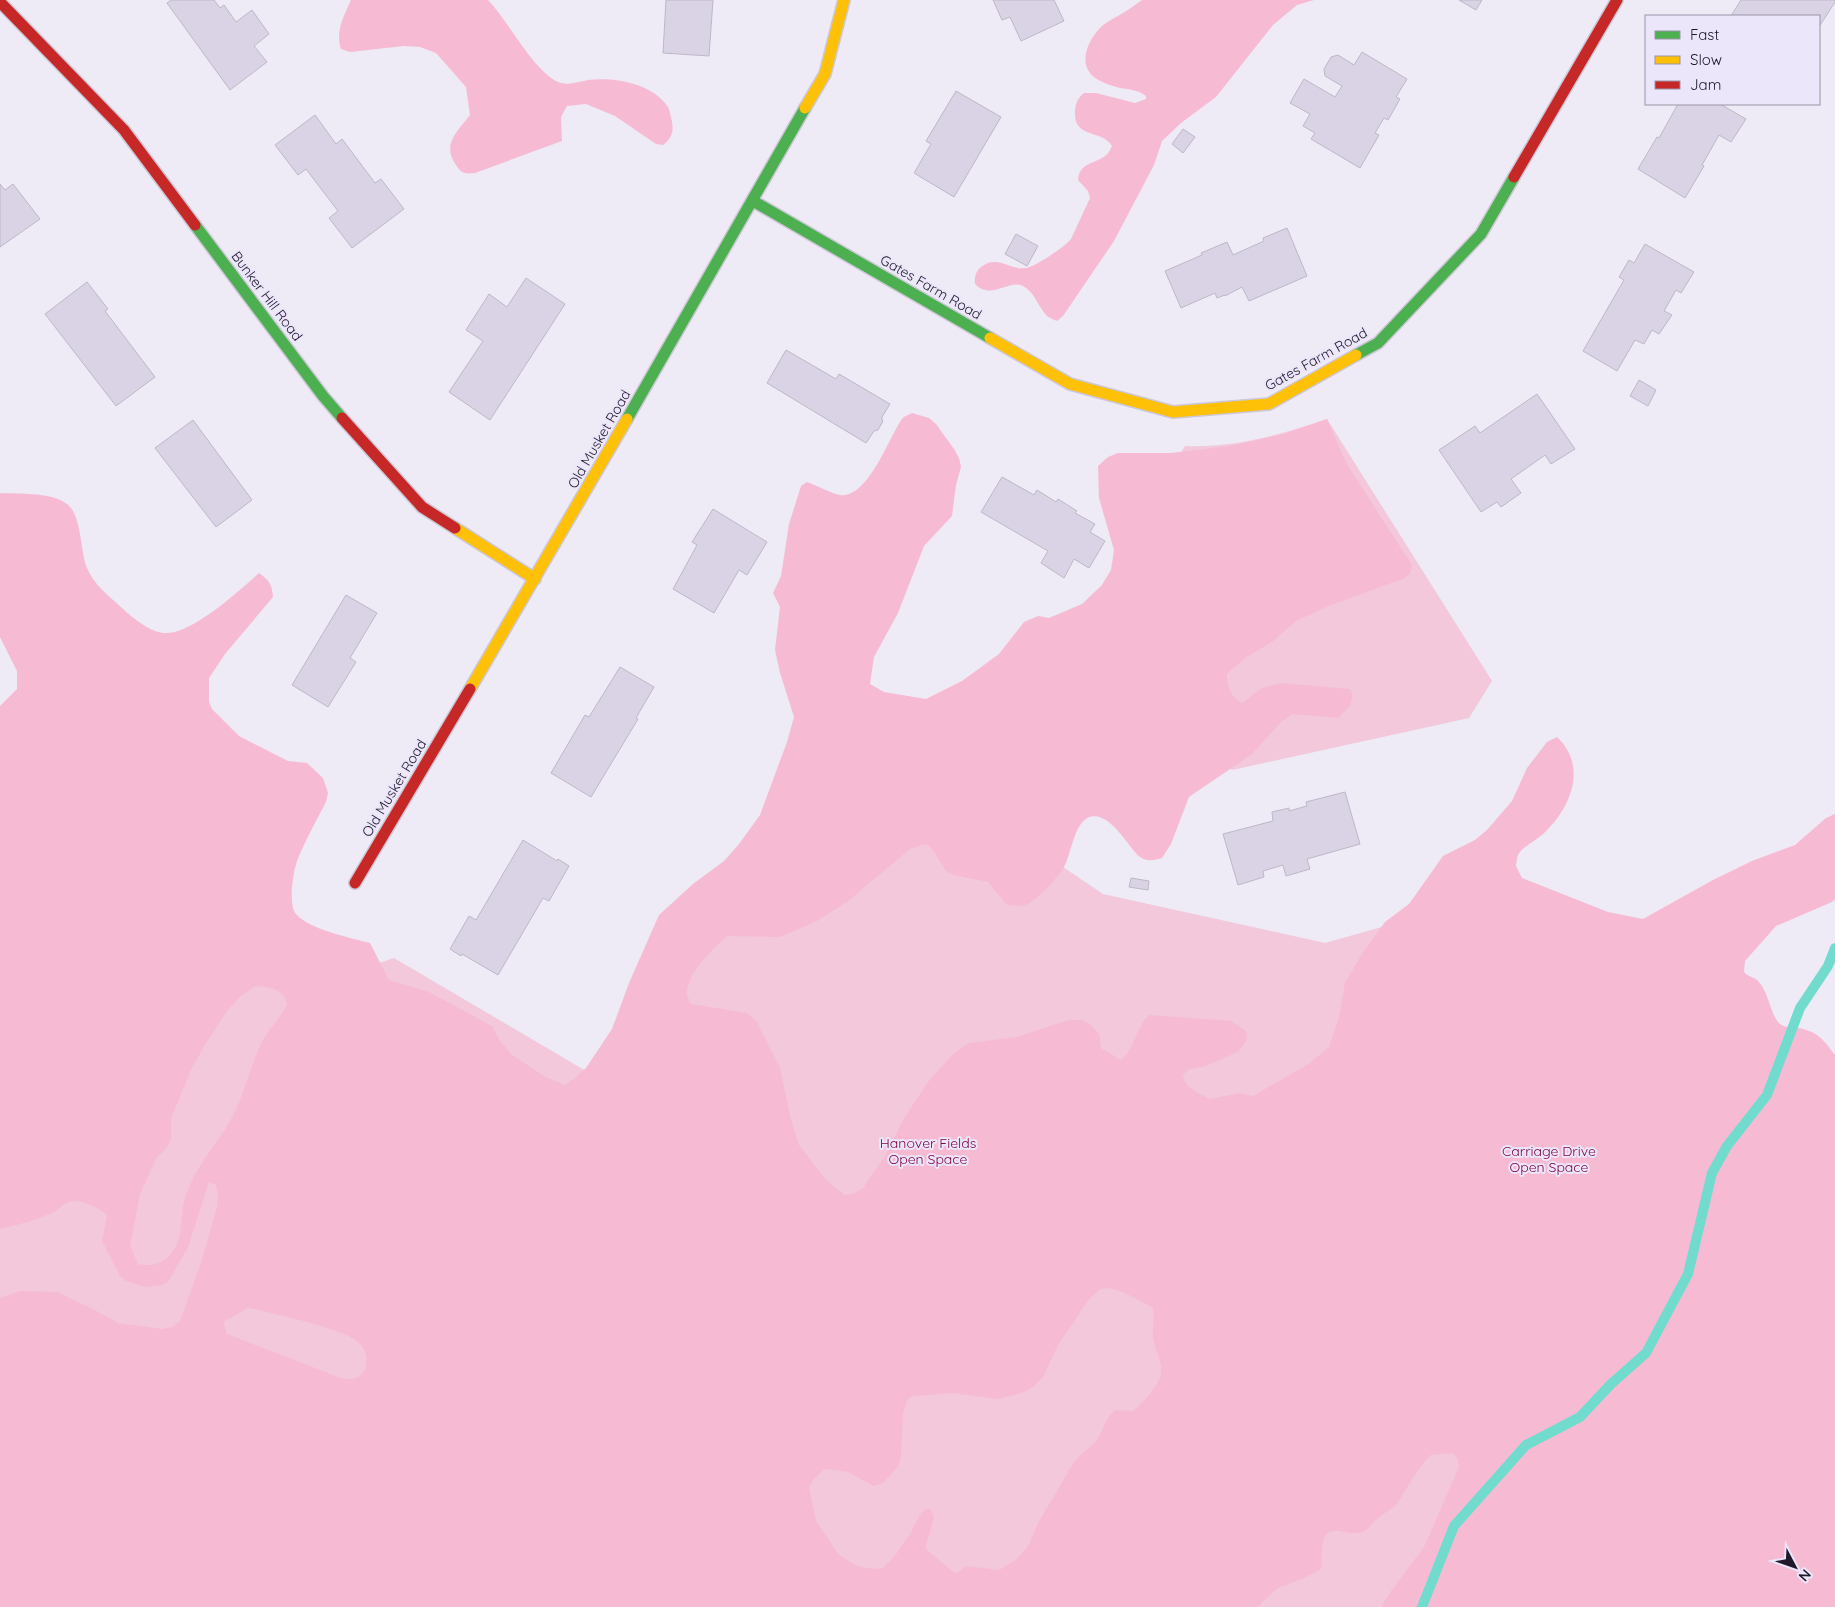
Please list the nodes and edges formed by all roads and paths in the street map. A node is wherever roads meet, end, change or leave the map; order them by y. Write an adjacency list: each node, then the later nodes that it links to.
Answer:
1 (844, 0): 4 (street, Old Musket Road)
2 (1617, 0): 4 (street, Gates Farm Road)
3 (0, 2): 5 (street, Bunker Hill Road)
4 (753, 201): 5 (street, Old Musket Road)
5 (535, 579): 6 (street, Old Musket Road)
6 (355, 882)

